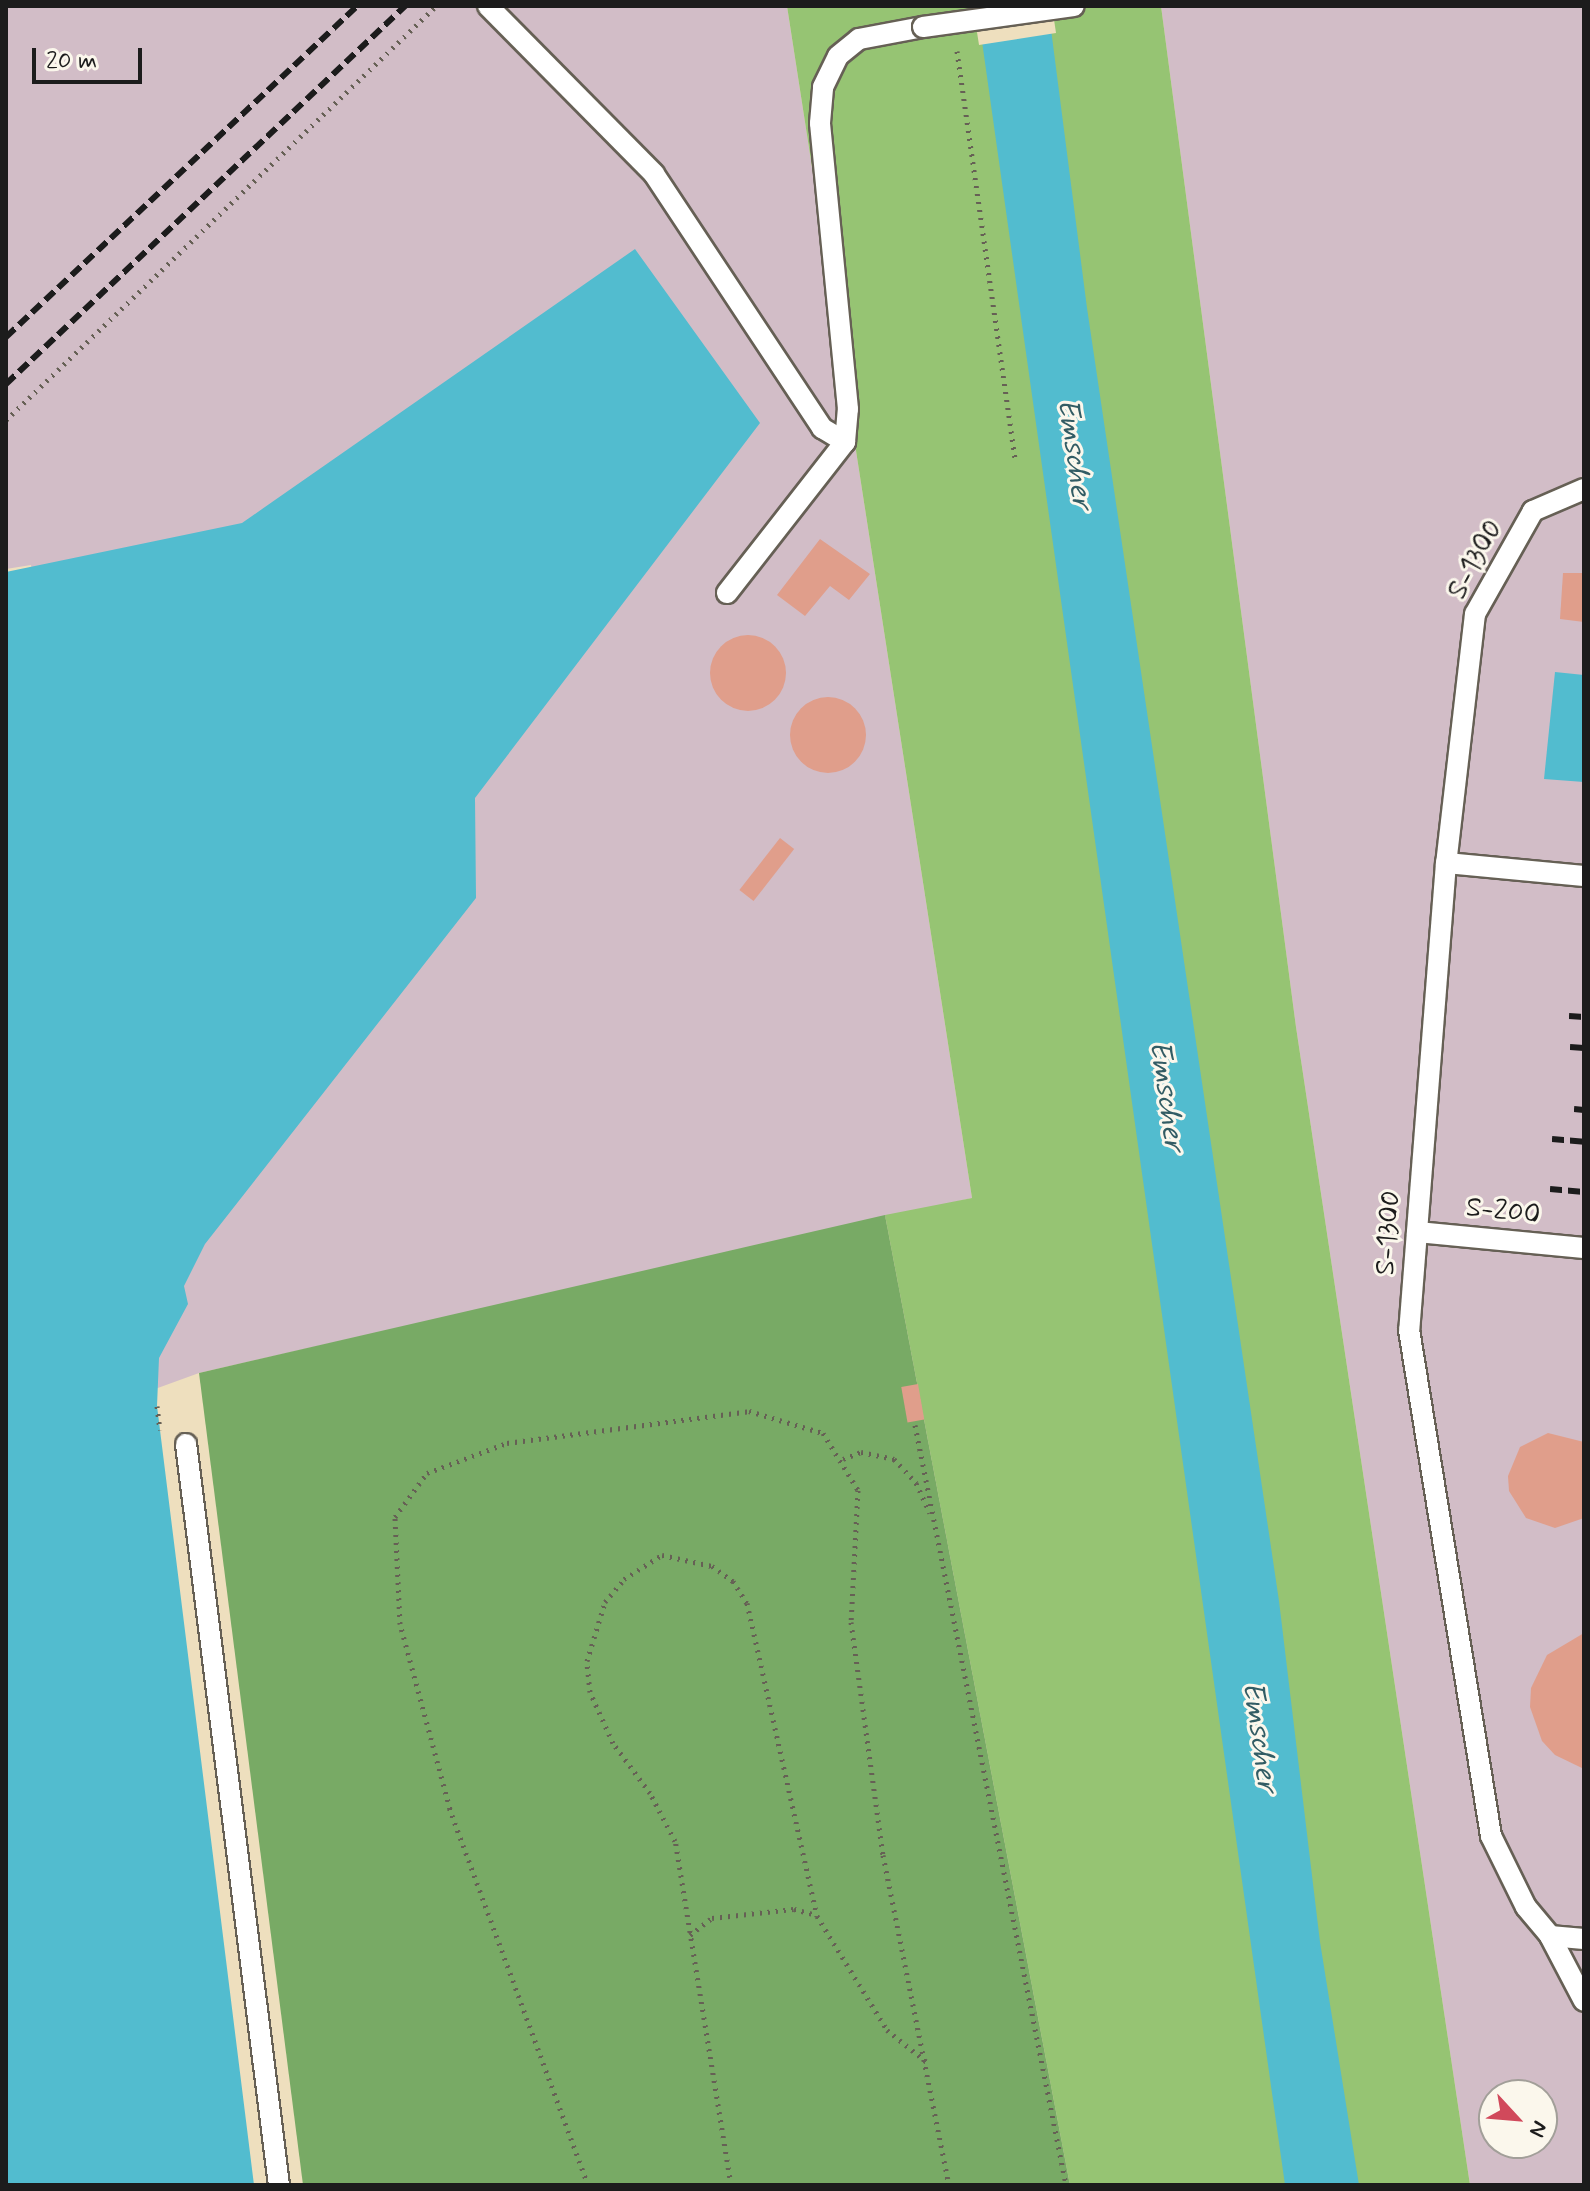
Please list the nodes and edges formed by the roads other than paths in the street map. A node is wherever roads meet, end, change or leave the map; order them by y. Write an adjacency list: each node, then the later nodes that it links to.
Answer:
1 (488, 6): 3 (lane)
2 (1074, 6): 3 (lane, bridge)
3 (845, 442): 5 (lane)
4 (1584, 489): 6 (lane, S-1300)
5 (727, 593)
6 (1446, 863): 7 (lane); 8 (lane, S-1300)
7 (1584, 876)
8 (1417, 1232): 9 (lane, S-200); 11 (lane, S-1300)
9 (1584, 1248)
10 (186, 1444): 14 (lane)
11 (1550, 1936): 12 (lane); 13 (lane, S-1300)
12 (1584, 1939)
13 (1584, 2001)
14 (279, 2185)

